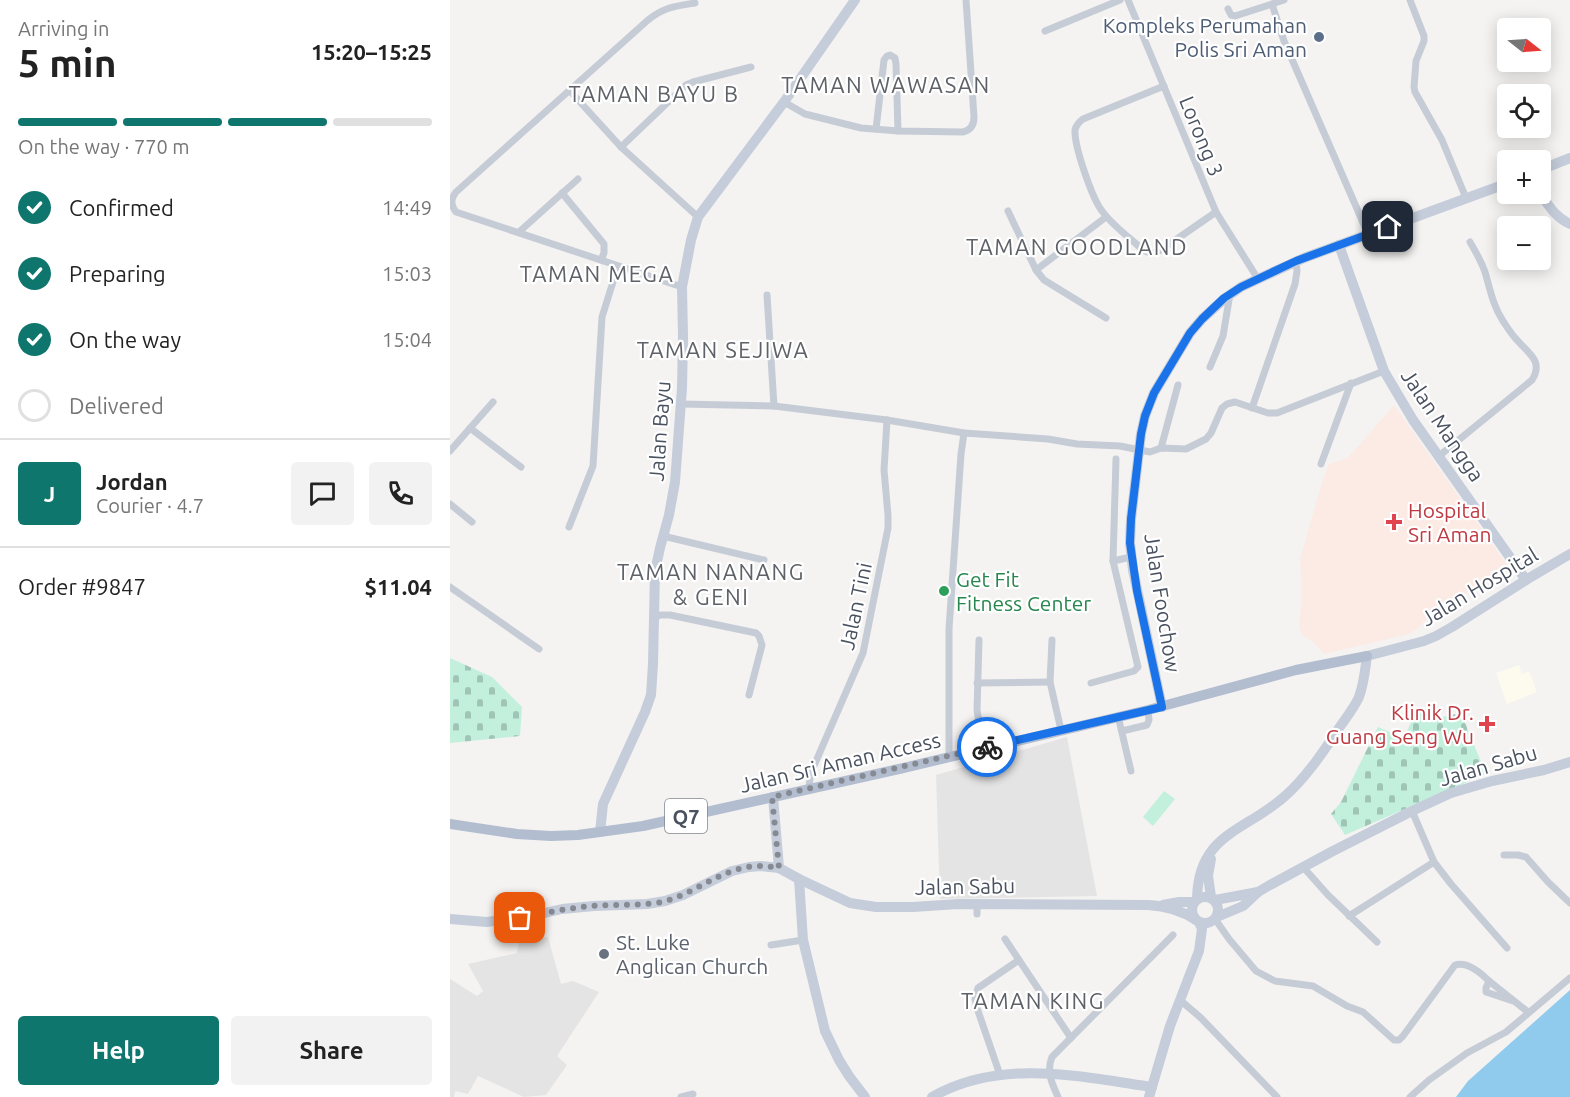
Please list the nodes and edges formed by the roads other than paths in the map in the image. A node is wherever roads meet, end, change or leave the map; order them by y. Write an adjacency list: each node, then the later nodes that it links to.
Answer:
1 (855, 0): 14 (street, Jalan Bayu)
2 (966, 0): 16 (street)
3 (1120, 0): 10 (street)
4 (1128, 0): 12 (street, Lorong 3)
5 (1284, 0): 8 (street)
6 (1410, 0): 23 (street)
7 (695, 3): 13 (street)
8 (1272, 4): 9 (street); 32 (street)
9 (1228, 9)
10 (1045, 31)
11 (751, 67): 17 (street)
12 (1164, 86): 27 (street, Lorong 3); 29 (street)
13 (570, 91): 17 (street); 24 (street)
14 (784, 102): 15 (street); 28 (street, Jalan Bayu)
15 (876, 129): 16 (street); 16 (street)
16 (898, 131)
17 (621, 147): 28 (street)
18 (1570, 158): 19 (street)
19 (1551, 166)
20 (578, 178): 22 (street)
21 (1497, 187): 23 (street, Jalan Foochow)
22 (562, 194): 31 (street); 35 (street)
23 (1466, 198): 32 (street, Jalan Foochow)
24 (451, 202): 31 (street)
25 (1547, 204): 30 (street)
26 (1008, 211): 37 (street)
27 (1216, 212): 29 (street); 39 (street, Lorong 3)
28 (698, 217): 40 (street, Jalan Bayu)
29 (1107, 217): 37 (street)
30 (1570, 224)
31 (519, 232): 35 (street)
32 (1368, 234): 34 (street, Jalan Foochow)
33 (1470, 242): 57 (street)
34 (1339, 245): 38 (street, Jalan Foochow); 45 (street, Jalan Mangga)
35 (601, 260): 36 (street)
36 (618, 266): 40 (street); 63 (street)
37 (1036, 270): 43 (street)
38 (1296, 270): 39 (street, Jalan Foochow); 51 (street)
39 (1258, 279): 41 (street, Jalan Foochow)
40 (682, 287): 49 (street, Jalan Bayu)
41 (1230, 294): 44 (street); 55 (street, Jalan Foochow)
42 (767, 295): 50 (street)
43 (1106, 318)
44 (1210, 367)
45 (1384, 371): 46 (street); 57 (street, Jalan Mangga)
46 (1351, 383): 51 (street); 59 (street)
47 (1178, 385): 55 (street)
48 (493, 402): 53 (street)
49 (681, 404): 50 (street); 64 (street, Jalan Bayu)
50 (774, 406): 52 (street)
51 (1252, 408): 55 (street)
52 (887, 420): 54 (street); 89 (street, Jalan Tini)
53 (470, 428): 56 (street); 60 (street)
54 (964, 433): 55 (street); 86 (street)
55 (1150, 450): 66 (street, Jalan Foochow)
56 (450, 451)
57 (1439, 456): 69 (street, Jalan Mangga)
58 (1116, 459): 68 (street)
59 (1321, 464)
60 (520, 468)
61 (450, 504): 62 (street)
62 (472, 522)
63 (569, 527)
64 (663, 536): 67 (street); 71 (street, Jalan Bayu)
65 (1570, 554): 69 (street, Jalan Hospital / Q7)
66 (1131, 557): 68 (street); 80 (street, Jalan Foochow)
67 (764, 560)
68 (1113, 561): 78 (street)
69 (1526, 580): 75 (street, Jalan Hospital / Q7)
70 (450, 587): 74 (street)
71 (653, 619): 79 (street); 93 (street, Jalan Bayu)
72 (980, 640): 76 (street)
73 (1052, 640): 77 (street)
74 (539, 649)
75 (1367, 656): 80 (main road, Jalan Sri Aman Access / Q7); 94 (street)
76 (977, 682): 77 (street); 85 (street)
77 (1050, 682): 83 (street)
78 (1091, 682)
79 (749, 695)
80 (1162, 707): 81 (main road, Jalan Sri Aman Access / Q7)
81 (1148, 710): 82 (main road, Jalan Sri Aman Access / Q7); 84 (street)
82 (1118, 716): 83 (main road, Jalan Sri Aman Access / Q7); 84 (street)
83 (1061, 730): 85 (main road, Jalan Sri Aman Access / Q7)
84 (1122, 731): 88 (street)
85 (983, 748): 86 (main road, Jalan Sri Aman Access / Q7)
86 (949, 756): 89 (main road, Jalan Sri Aman Access / Q7)
87 (1570, 762): 91 (street, Jalan Sabu)
88 (1131, 771)
89 (809, 789): 90 (main road, Jalan Sri Aman Access / Q7)
90 (772, 797): 93 (main road, Jalan Sri Aman Access / Q7); 97 (street)
91 (1412, 811): 96 (street); 98 (street, Jalan Sabu)
92 (450, 824): 93 (main road, Q7)
93 (600, 832)
94 (1219, 843): 101 (street); 102 (street)
95 (1504, 855): 103 (street)
96 (1434, 861): 105 (street); 114 (street)
97 (779, 868): 99 (street, Jalan Sabu); 106 (street)
98 (1304, 868): 100 (street, Jalan Sabu); 105 (street)
99 (799, 879): 104 (street, Jalan Sabu); 111 (street)
100 (1258, 892): 101 (street); 107 (street)
101 (1213, 899): 102 (street); 107 (street)
102 (1196, 901): 104 (street); 108 (street)
103 (1570, 903)
104 (1160, 906): 108 (street)
105 (1349, 916): 112 (street)
106 (450, 918)
107 (1215, 919): 108 (street); 115 (street); 119 (street)
108 (1198, 921): 115 (street)
109 (1173, 934): 120 (street)
110 (1005, 939): 116 (street)
111 (803, 940): 113 (street); 126 (street)
112 (1377, 942)
113 (771, 945)
114 (1507, 948)
115 (1199, 951): 118 (street)
116 (1019, 960): 120 (street); 122 (street)
117 (1570, 978): 119 (street)
118 (1179, 1000): 123 (street); 129 (street)
119 (1528, 1012): 130 (street)
120 (1071, 1038): 121 (street)
121 (1049, 1073): 122 (street); 123 (street); 128 (street)
122 (1000, 1075): 127 (street)
123 (1150, 1092)
124 (693, 1094): 125 (street)
125 (681, 1097)
126 (866, 1097)
127 (932, 1097)
128 (1058, 1097)
129 (1277, 1097)
130 (1410, 1097)

